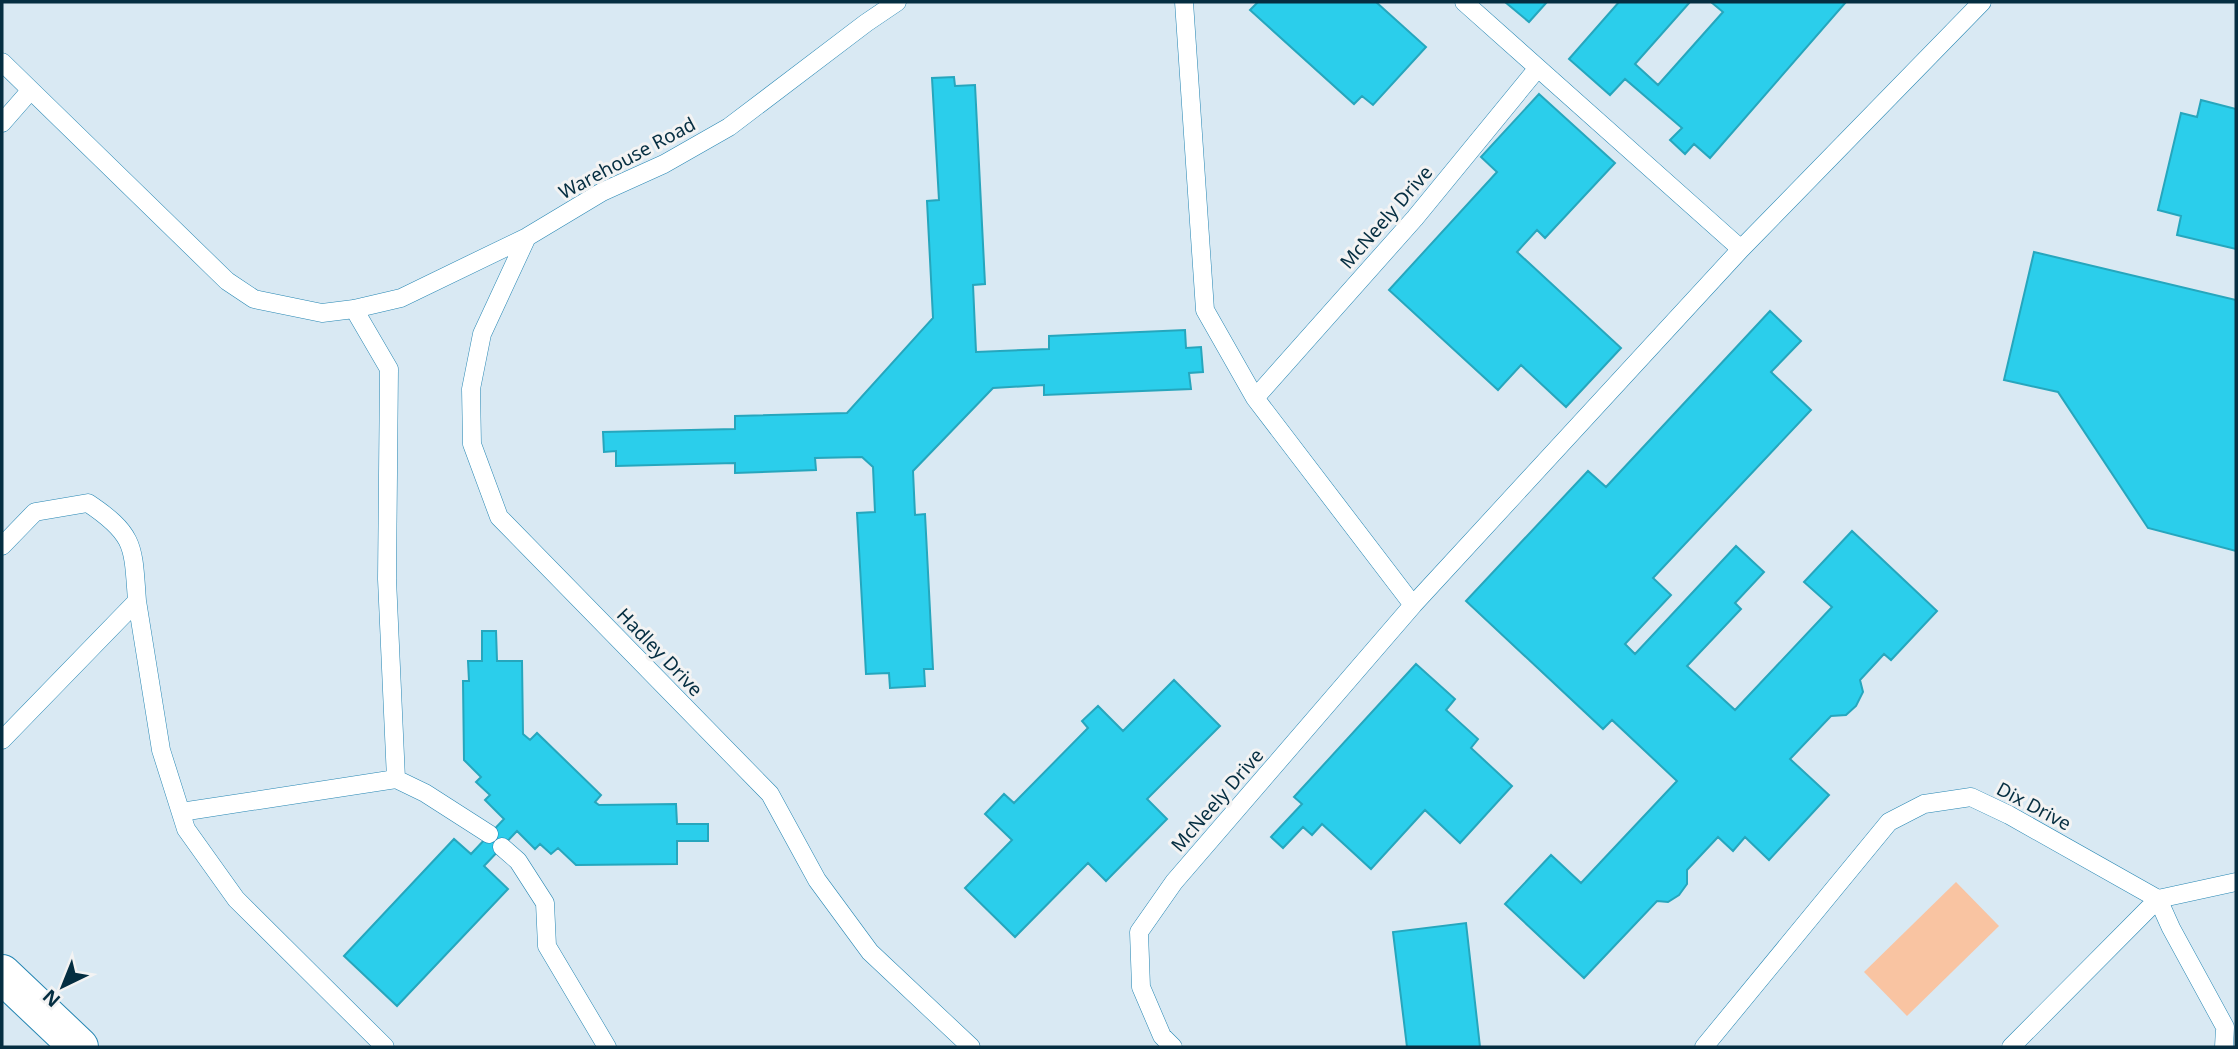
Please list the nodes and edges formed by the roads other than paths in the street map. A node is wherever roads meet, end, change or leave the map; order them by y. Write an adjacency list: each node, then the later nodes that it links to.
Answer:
1 (897, 2): 9 (lane, Warehouse Road)
2 (1184, 2): 12 (lane)
3 (1464, 2): 6 (lane)
4 (1982, 2): 10 (lane, McNeely Drive)
5 (2, 62): 7 (lane, Warehouse Road)
6 (1537, 69): 10 (lane); 12 (lane, McNeely Drive)
7 (30, 91): 8 (lane); 11 (lane, Warehouse Road)
8 (2, 123)
9 (527, 237): 11 (lane, Warehouse Road); 26 (lane, Hadley Drive)
10 (1741, 249): 15 (lane, McNeely Drive)
11 (354, 309): 17 (lane)
12 (1255, 397): 15 (lane)
13 (2, 546): 14 (lane)
14 (137, 601): 16 (lane); 18 (lane)
15 (1413, 604): 27 (lane, McNeely Drive)
16 (2, 740)
17 (396, 779): 18 (lane); 25 (lane)
18 (181, 812): 24 (lane)
19 (2236, 882): 20 (lane)
20 (2158, 899): 22 (lane); 28 (lane, Dix Drive); 29 (lane)
21 (2, 974): 23 (main road)
22 (2231, 1022): 30 (lane)
23 (79, 1047)
24 (385, 1047)
25 (607, 1047)
26 (971, 1047)
27 (1173, 1047)
28 (1704, 1047)
29 (2011, 1047)
30 (2224, 1047)

